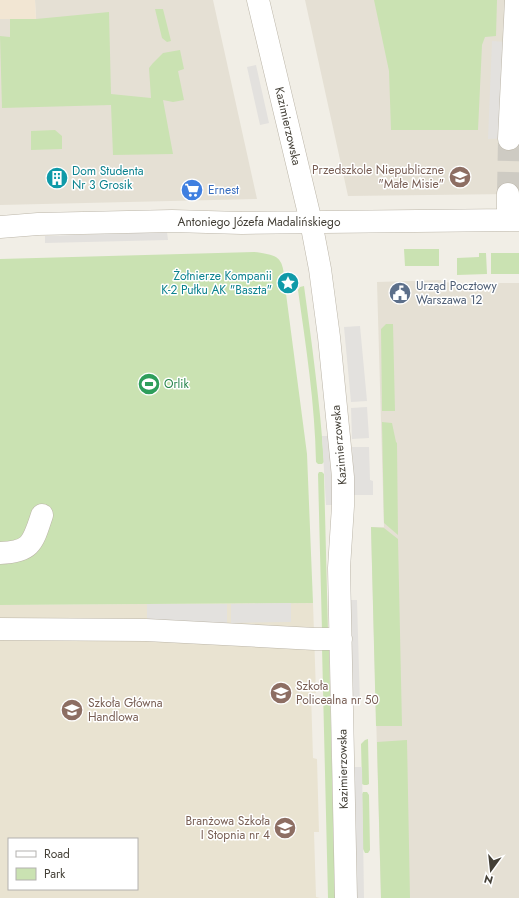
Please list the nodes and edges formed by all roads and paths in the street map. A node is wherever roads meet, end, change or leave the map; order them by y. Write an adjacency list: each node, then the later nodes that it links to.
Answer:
1 (258, 0): 6 (street, Kazimierzowska)
2 (516, 0): 3 (street)
3 (509, 139)
4 (508, 194): 5 (street)
5 (513, 220): 6 (street, Antoniego Józefa Madalińskiego)
6 (311, 222): 7 (street, Antoniego Józefa Madalińskiego); 11 (street, Kazimierzowska)
7 (0, 227)
8 (42, 515): 9 (street)
9 (0, 553)
10 (0, 629): 11 (street)
11 (341, 639): 12 (street, Kazimierzowska)
12 (346, 898)

